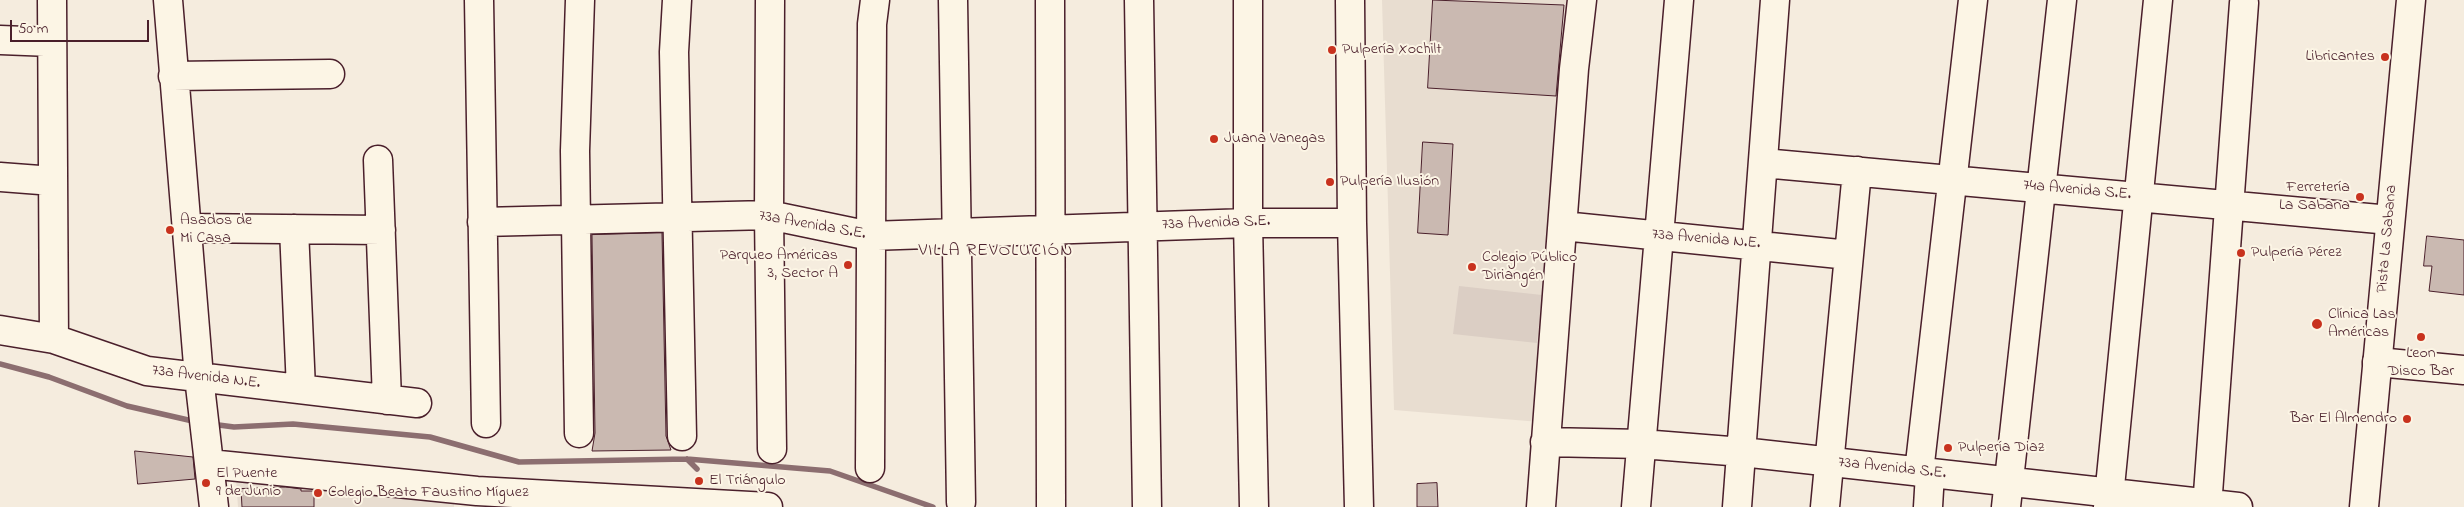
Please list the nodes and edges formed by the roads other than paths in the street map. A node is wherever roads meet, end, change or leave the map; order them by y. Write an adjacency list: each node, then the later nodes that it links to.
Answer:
1 (52, 0): 22 (street)
2 (168, 0): 24 (street)
3 (479, 0): 38 (street)
4 (580, 0): 36 (street)
5 (677, 0): 35 (street)
6 (770, 0): 34 (street)
7 (875, 0): 48 (street)
8 (953, 0): 47 (street)
9 (1050, 0): 46 (street)
10 (1139, 0): 42 (street)
11 (1248, 0): 40 (street)
12 (1350, 0): 39 (street)
13 (1582, 0): 41 (street)
14 (1678, 0): 49 (street)
15 (1776, 0): 26 (street)
16 (1973, 0): 29 (street)
17 (2062, 0): 31 (street)
18 (2158, 0): 32 (street)
19 (2410, 0): 37 (street, Pista La Sabana)
20 (2244, 3): 33 (street)
21 (0, 40): 22 (street)
22 (51, 42): 30 (street)
23 (330, 74): 24 (street)
24 (173, 76): 43 (street)
25 (378, 160): 45 (street)
26 (1763, 163): 27 (street, 74a Avenida S.E.); 50 (street)
27 (1857, 171): 29 (street, 74a Avenida S.E.); 51 (street)
28 (0, 177): 30 (street)
29 (1952, 180): 31 (street, 74a Avenida S.E.); 70 (street)
30 (52, 181): 53 (street)
31 (2041, 188): 32 (street, 74a Avenida S.E.); 71 (street)
32 (2139, 197): 33 (street, 74a Avenida S.E.); 73 (street)
33 (2228, 205): 37 (street, 74a Avenida S.E.); 77 (street)
34 (769, 215): 35 (street, 73a Avenida S.E.); 48 (street, 73a Avenida S.E.); 65 (street)
35 (678, 217): 36 (street, 73a Avenida S.E.); 62 (street)
36 (575, 219): 38 (street, 73a Avenida S.E.); 61 (street)
37 (2390, 220): 54 (street, Pista La Sabana)
38 (482, 222): 60 (street)
39 (1352, 222): 40 (street, 73a Avenida S.E.); 83 (street)
40 (1248, 223): 42 (street, 73a Avenida S.E.); 82 (street)
41 (1563, 226): 49 (street, 73a Avenida N.E.); 63 (street)
42 (1142, 227): 46 (street, 73a Avenida S.E.); 81 (street)
43 (186, 228): 44 (street); 56 (street)
44 (294, 229): 45 (street); 57 (street)
45 (380, 230): 58 (street)
46 (1050, 230): 47 (street, 73a Avenida S.E.); 80 (street)
47 (957, 233): 48 (street, 73a Avenida S.E.); 74 (street)
48 (870, 236): 69 (street)
49 (1659, 236): 50 (street, 73a Avenida N.E.); 64 (street)
50 (1757, 245): 51 (street, 73a Avenida N.E.); 66 (street)
51 (1849, 255): 68 (street)
52 (0, 330): 53 (street, 73a Avenida N.E.)
53 (54, 339): 56 (street, 73a Avenida N.E.)
54 (2377, 362): 55 (street); 90 (street, Pista La Sabana)
55 (2464, 370)
56 (199, 377): 57 (street, 73a Avenida N.E.); 67 (street)
57 (301, 389): 58 (street, 73a Avenida N.E.)
58 (387, 400): 59 (street, 73a Avenida N.E.)
59 (418, 403)
60 (486, 423)
61 (579, 433)
62 (682, 436)
63 (1545, 442): 64 (street, 73a Avenida S.E.); 84 (street)
64 (1642, 444): 66 (street, 73a Avenida S.E.); 85 (street)
65 (772, 449)
66 (1742, 452): 68 (street, 73a Avenida S.E.); 86 (street)
67 (208, 458): 72 (street); 78 (street)
68 (1828, 462): 70 (street, 73a Avenida S.E.); 87 (street)
69 (870, 468)
70 (1924, 472): 71 (street, 73a Avenida S.E.); 88 (street)
71 (2006, 494): 73 (street, 73a Avenida S.E.)
72 (477, 499): 75 (street)
73 (2109, 500): 77 (street, 73a Avenida S.E.)
74 (961, 502)
75 (626, 503): 76 (street)
76 (678, 504): 79 (street)
77 (2207, 505): 89 (street, 73a Avenida S.E.)
78 (214, 507)
79 (768, 507)
80 (1051, 507)
81 (1147, 507)
82 (1254, 507)
83 (1359, 507)
84 (1541, 507)
85 (1636, 507)
86 (1737, 507)
87 (1825, 507)
88 (1928, 507)
89 (2238, 507)
90 (2364, 507)

